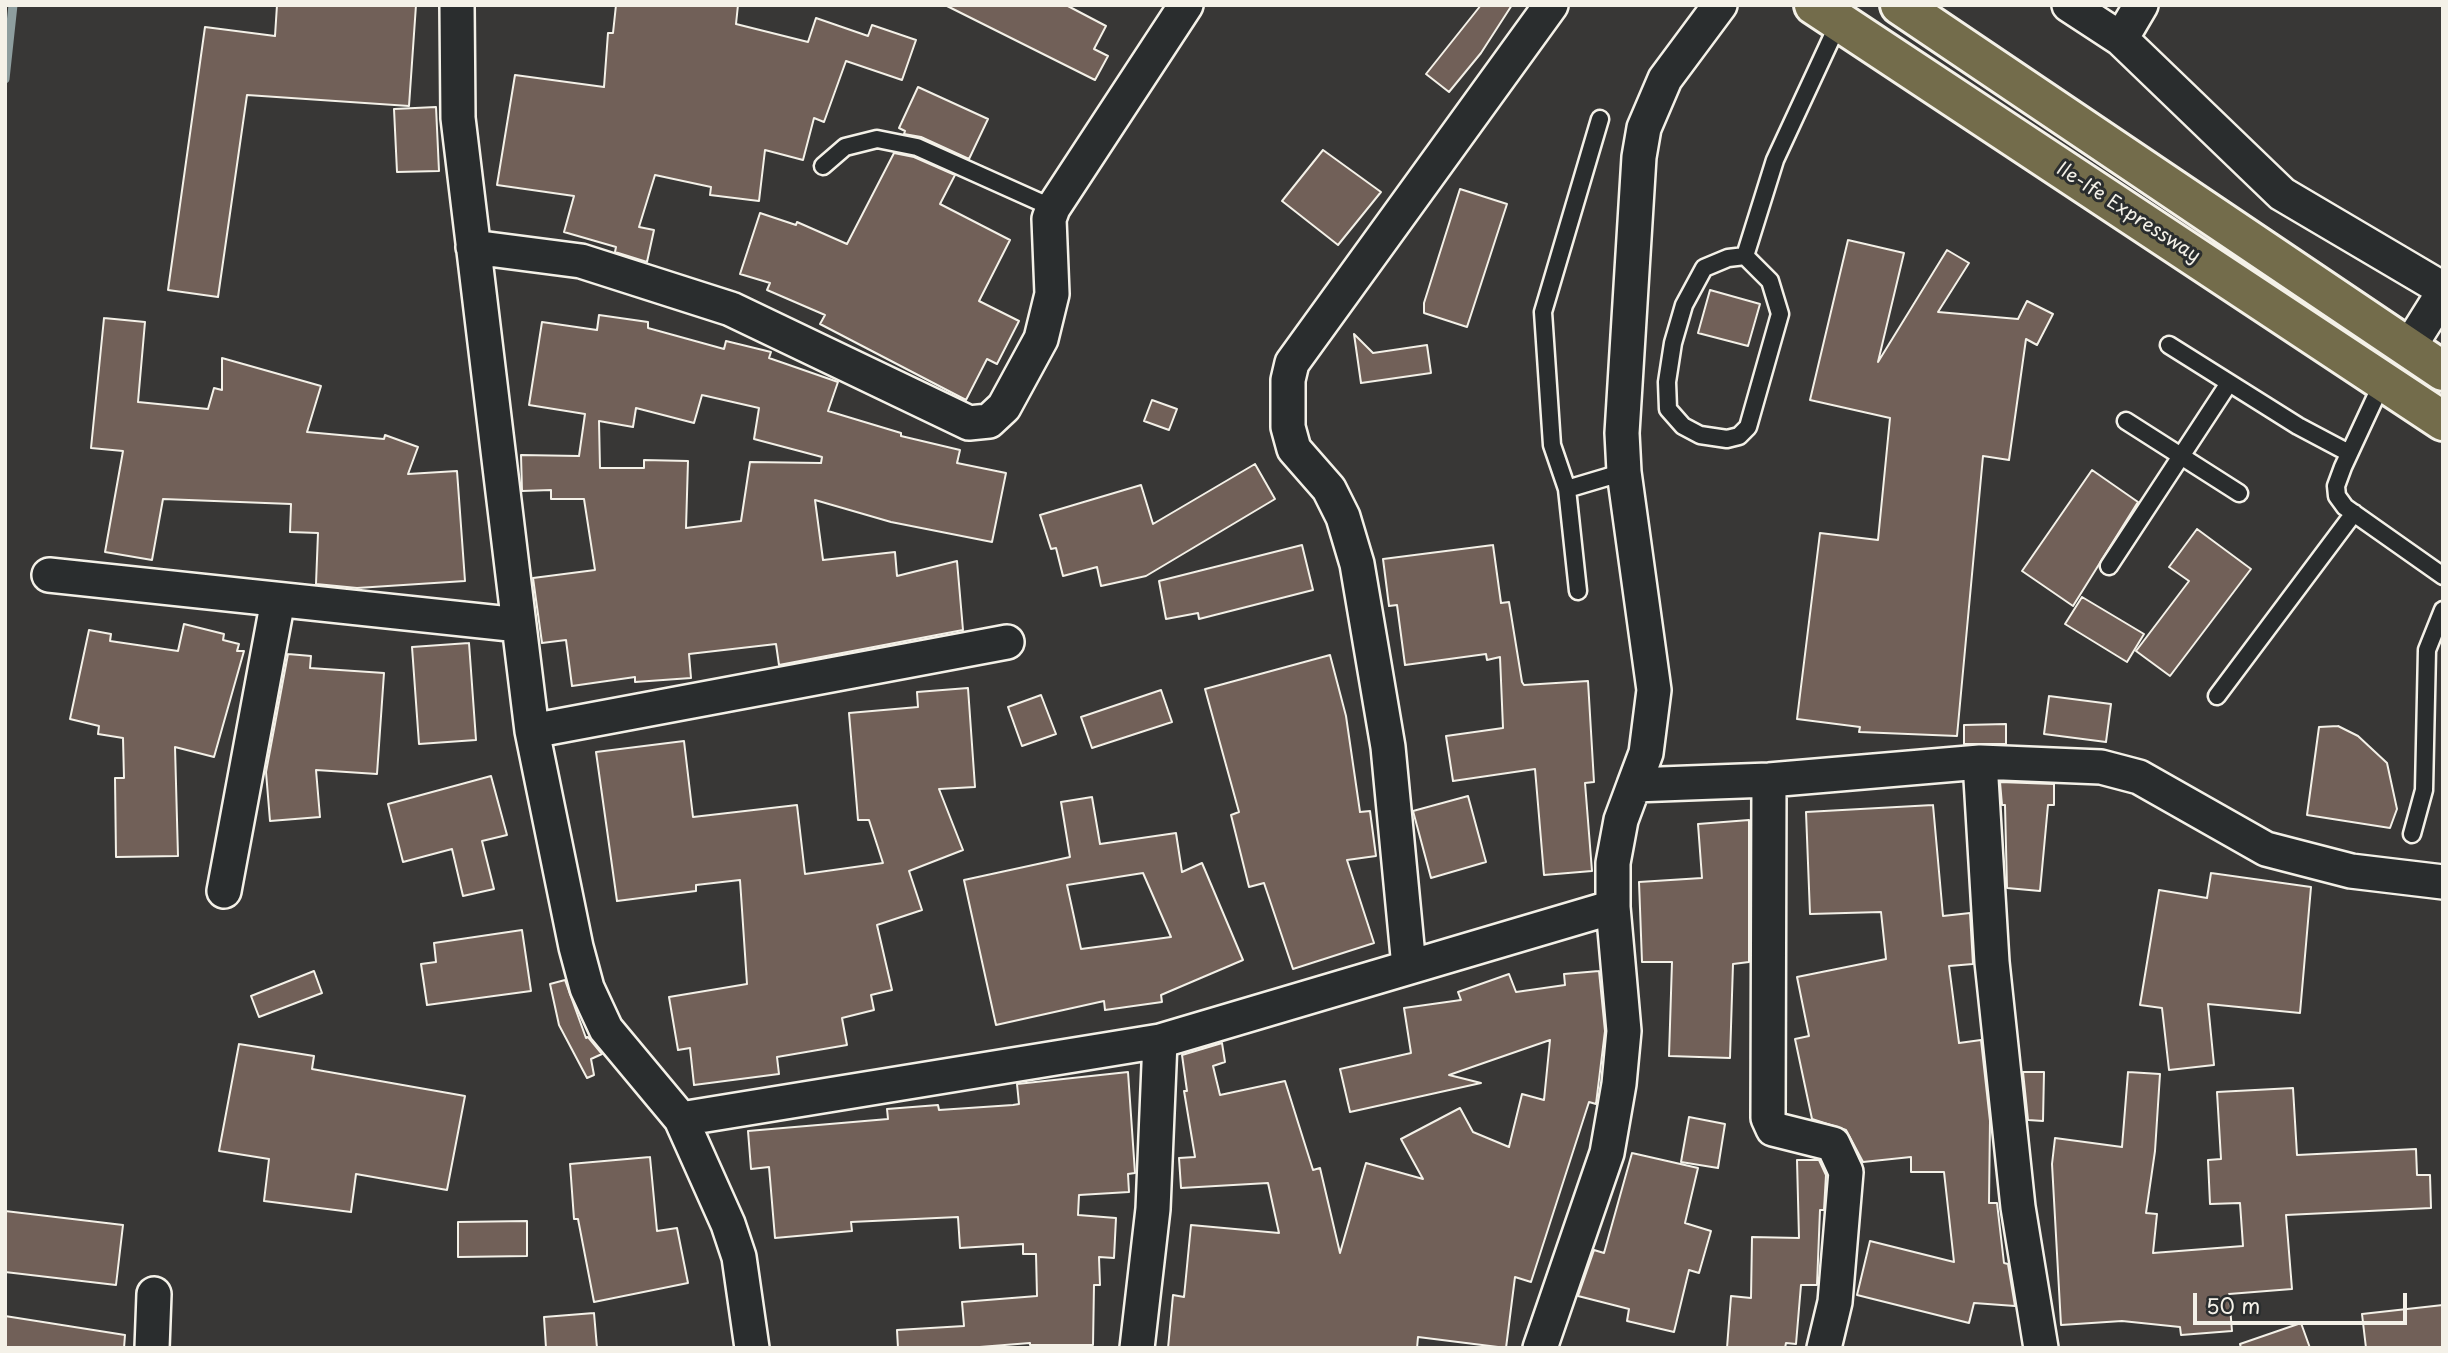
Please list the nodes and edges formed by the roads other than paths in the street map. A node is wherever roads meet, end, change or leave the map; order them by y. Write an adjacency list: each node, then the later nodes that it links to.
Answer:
1 (457, 5): 13 (street)
2 (1186, 5): 12 (street)
3 (1551, 5): 46 (street)
4 (1720, 5): 25 (street)
5 (1900, 5): 17 (highway)
6 (2068, 5): 9 (street)
7 (2141, 5): 9 (street)
8 (1826, 14): 14 (lane); 19 (highway, Ile-Ife Expressway)
9 (2121, 39): 15 (street)
10 (1600, 119): 26 (lane)
11 (823, 166): 12 (lane)
12 (1053, 208): 13 (street)
13 (473, 247): 35 (street)
14 (1745, 256): 14 (lane)
15 (2443, 291): 17 (street)
16 (2169, 345): 20 (lane)
17 (2408, 349): 18 (highway)
18 (2442, 370)
19 (2383, 381): 22 (highway, Ile-Ife Expressway); 23 (lane)
20 (2229, 383): 23 (lane); 24 (lane)
21 (2126, 421): 24 (lane)
22 (2443, 421)
23 (2349, 453): 28 (lane)
24 (2182, 455): 27 (lane); 29 (lane)
25 (1624, 472): 26 (lane); 41 (street)
26 (1567, 489): 32 (lane)
27 (2239, 493)
28 (2354, 513): 31 (lane); 37 (lane)
29 (2109, 566)
30 (49, 575): 33 (street)
31 (2443, 576)
32 (1578, 591)
33 (278, 600): 35 (street); 44 (street)
34 (2443, 610): 42 (lane)
35 (519, 625): 38 (street)
36 (1007, 642): 38 (street)
37 (2217, 696)
38 (532, 730): 48 (street)
39 (1979, 762): 40 (street); 43 (street); 55 (street)
40 (1769, 780): 41 (street); 54 (street)
41 (1634, 785): 45 (street)
42 (2412, 834)
43 (2443, 883)
44 (224, 891)
45 (1613, 907): 46 (street); 53 (street)
46 (1409, 967): 47 (street)
47 (1160, 1041): 48 (street); 52 (street)
48 (681, 1119): 51 (street)
49 (154, 1294): 50 (street)
50 (152, 1348)
51 (752, 1348)
52 (1137, 1348)
53 (1540, 1348)
54 (1824, 1348)
55 (2041, 1348)

